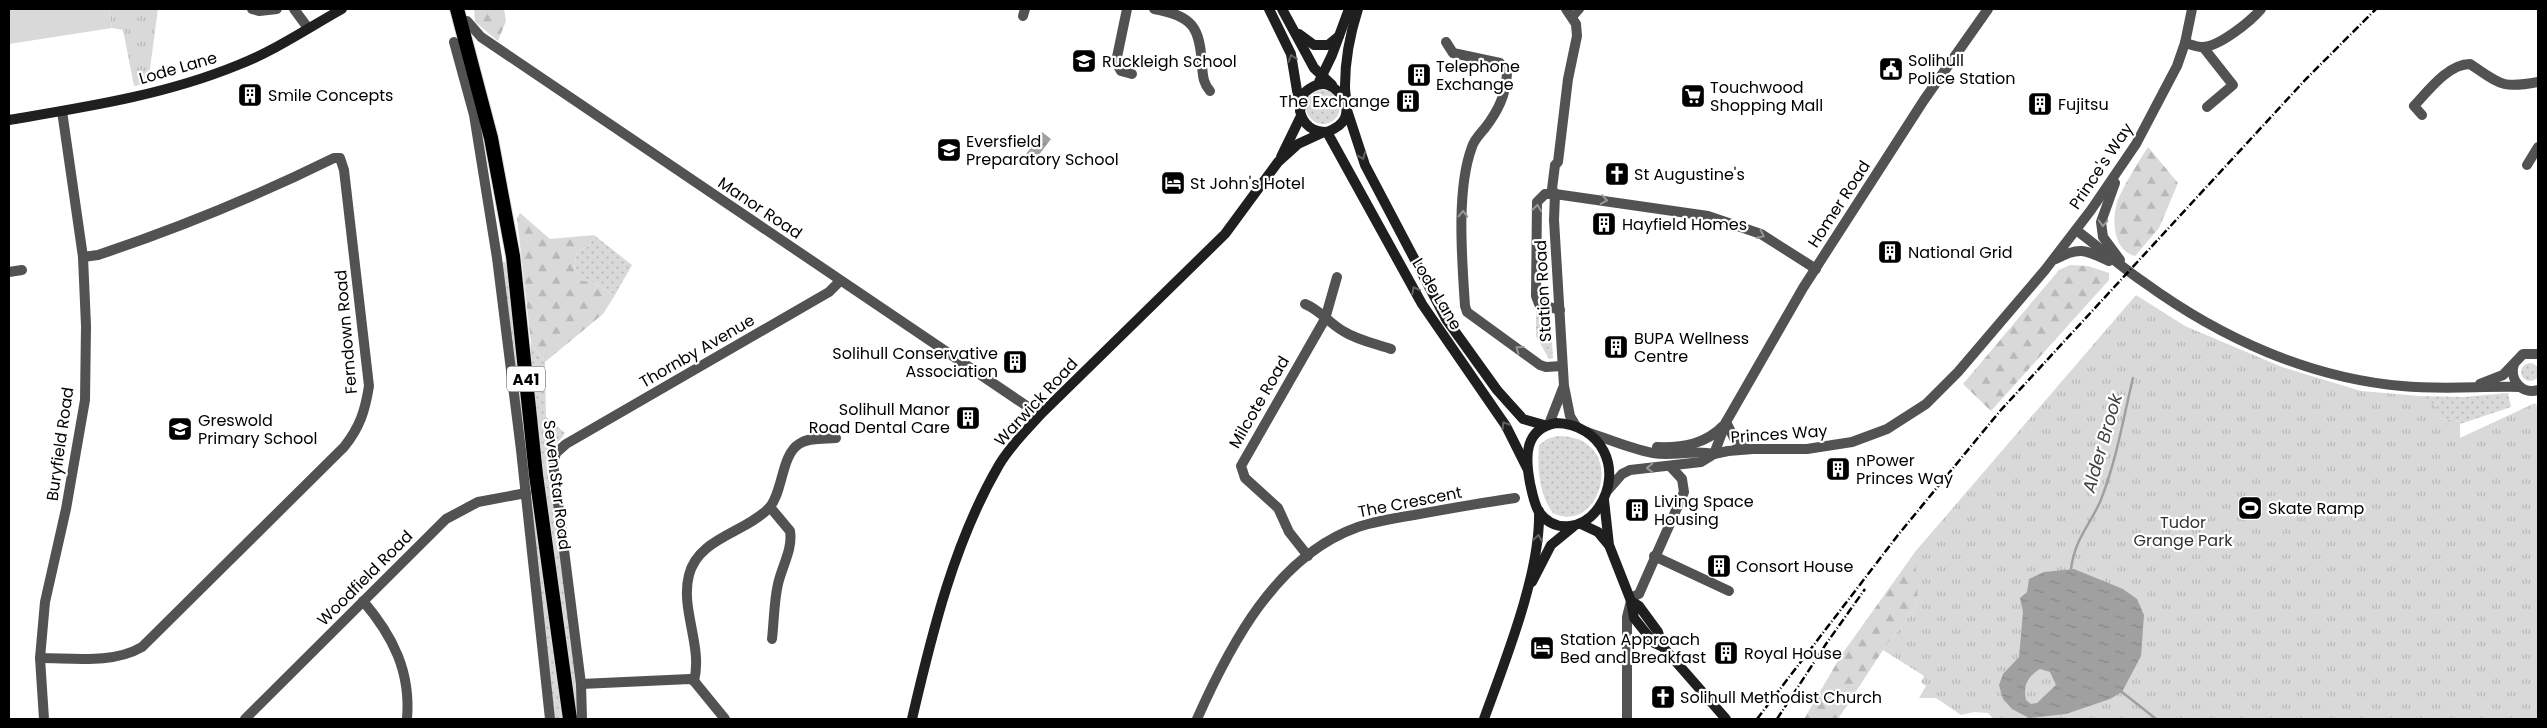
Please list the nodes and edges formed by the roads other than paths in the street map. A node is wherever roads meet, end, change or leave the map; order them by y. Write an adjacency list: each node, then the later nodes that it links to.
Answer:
1 (252, 9): 2 (street)
2 (276, 9)
3 (294, 9): 19 (street)
4 (342, 9): 19 (main road, Lode Lane)
5 (457, 9): 21 (highway, Seven Star Road / A41)
6 (1127, 9): 25 (street)
7 (1154, 9): 28 (street)
8 (1270, 9): 32 (main road, one-way to 8)
9 (1282, 9): 18 (main road)
10 (1349, 9): 20 (main road)
11 (1358, 9): 29 (main road)
12 (1580, 9): 16 (street)
13 (1988, 9): 46 (street, Homer Road)
14 (2192, 9): 23 (street, Prince's Way)
15 (2261, 9): 24 (street)
16 (1570, 13): 40 (street, Station Road)
17 (467, 15): 21 (highway, Seven Star Road / A41); 51 (street, Manor Road)
18 (1291, 25): 20 (main road); 26 (main road)
19 (308, 28): 31 (main road, Lode Lane)
20 (1340, 35): 26 (main road)
21 (461, 42): 42 (highway, Seven Star Road / A41); 44 (street, Seven Star Road)
22 (1446, 42): 58 (street, one-way to 22)
23 (2185, 43): 24 (street); 37 (street, Prince's Way)
24 (2203, 47): 30 (street)
25 (1132, 74)
26 (1320, 81): 29 (main road); 32 (main road)
27 (2538, 82): 33 (street)
28 (1210, 91)
29 (1347, 107): 35 (main road); 66 (main road, Lode Lane, one-way to 66)
30 (2207, 107)
31 (62, 111): 34 (main road, Lode Lane); 43 (street, Buryfield Road)
32 (1300, 111): 35 (main road); 38 (main road, Warwick Road)
33 (2422, 115)
34 (9, 120)
35 (1326, 132): 38 (main road, Warwick Road); 74 (main road, Lode Lane, one-way to 35)
36 (2538, 148): 39 (street)
37 (2125, 161): 41 (street, Prince's Way); 49 (street, one-way to 49)
38 (1278, 162): 64 (main road, Warwick Road)
39 (2527, 165)
40 (1555, 194): 46 (street, one-way to 46); 53 (street, Station Road); 53 (street, one-way to 40)
41 (2076, 230): 45 (street, Prince's Way); 49 (street)
42 (513, 256): 44 (street); 96 (highway, Seven Star Road / A41)
43 (83, 257): 89 (street, Buryfield Road); 89 (street, Ferndown Road)
44 (497, 258): 75 (street, Seven Star Road)
45 (2052, 261): 49 (street); 63 (street, Prince's Way)
46 (1816, 269): 65 (street, Homer Road)
47 (22, 270): 48 (street)
48 (9, 272)
49 (2130, 272): 61 (street)
50 (1337, 277): 54 (street, Milcote Road)
51 (840, 281): 64 (street, Manor Road); 69 (street, Thornby Avenue)
52 (1305, 304): 54 (street)
53 (1560, 310): 58 (street, Station Road)
54 (1325, 319): 55 (street); 82 (street, Milcote Road)
55 (1391, 349)
56 (2538, 354): 57 (street)
57 (2514, 363): 60 (street); 61 (street)
58 (1562, 366): 59 (street, Station Road)
59 (1564, 386): 66 (street, Station Road); 67 (street, Station Road)
60 (2520, 387): 61 (street); 62 (street)
61 (2467, 388)
62 (2538, 390)
63 (1926, 404): 71 (street, Princes Way)
64 (1040, 415): 99 (main road, Warwick Road)
65 (1726, 422): 70 (street); 71 (street); 72 (street, Homer Road)
66 (1546, 425): 67 (main road); 74 (main road)
67 (1580, 428): 70 (street, Princes Way); 76 (main road)
68 (836, 438): 78 (street)
69 (566, 444): 91 (street, Seven Star Road)
70 (1628, 445): 72 (street, Princes Way)
71 (1748, 449): 72 (street, Princes Way)
72 (1714, 454): 73 (street, Princes Way)
73 (1671, 467): 76 (street, Princes Way, one-way to 76); 83 (street)
74 (1527, 468): 79 (main road)
75 (526, 493): 87 (street, Woodfield Road); 95 (street, Seven Star Road)
76 (1606, 494): 80 (main road); 81 (main road)
77 (1515, 498): 82 (street, The Crescent)
78 (770, 507): 88 (street); 90 (street)
79 (1539, 511): 80 (main road); 85 (main road, one-way to 79)
80 (1578, 525): 81 (main road); 85 (main road)
81 (1609, 545): 86 (main road)
82 (1308, 556): 100 (street, The Crescent)
83 (1654, 556): 84 (street); 86 (street)
84 (1729, 591)
85 (1524, 599): 101 (main road)
86 (1630, 600): 102 (street); 103 (main road)
87 (364, 601): 93 (street, Woodfield Road); 94 (street)
88 (772, 639)
89 (40, 658): 92 (street, Buryfield Road)
90 (694, 681): 91 (street); 98 (street)
91 (581, 684): 97 (street, Seven Star Road)
92 (44, 719)
93 (245, 719)
94 (407, 719)
95 (550, 719)
96 (570, 719)
97 (582, 719)
98 (725, 719)
99 (912, 719)
100 (1196, 719)
101 (1484, 719)
102 (1627, 719)
103 (1726, 719)

